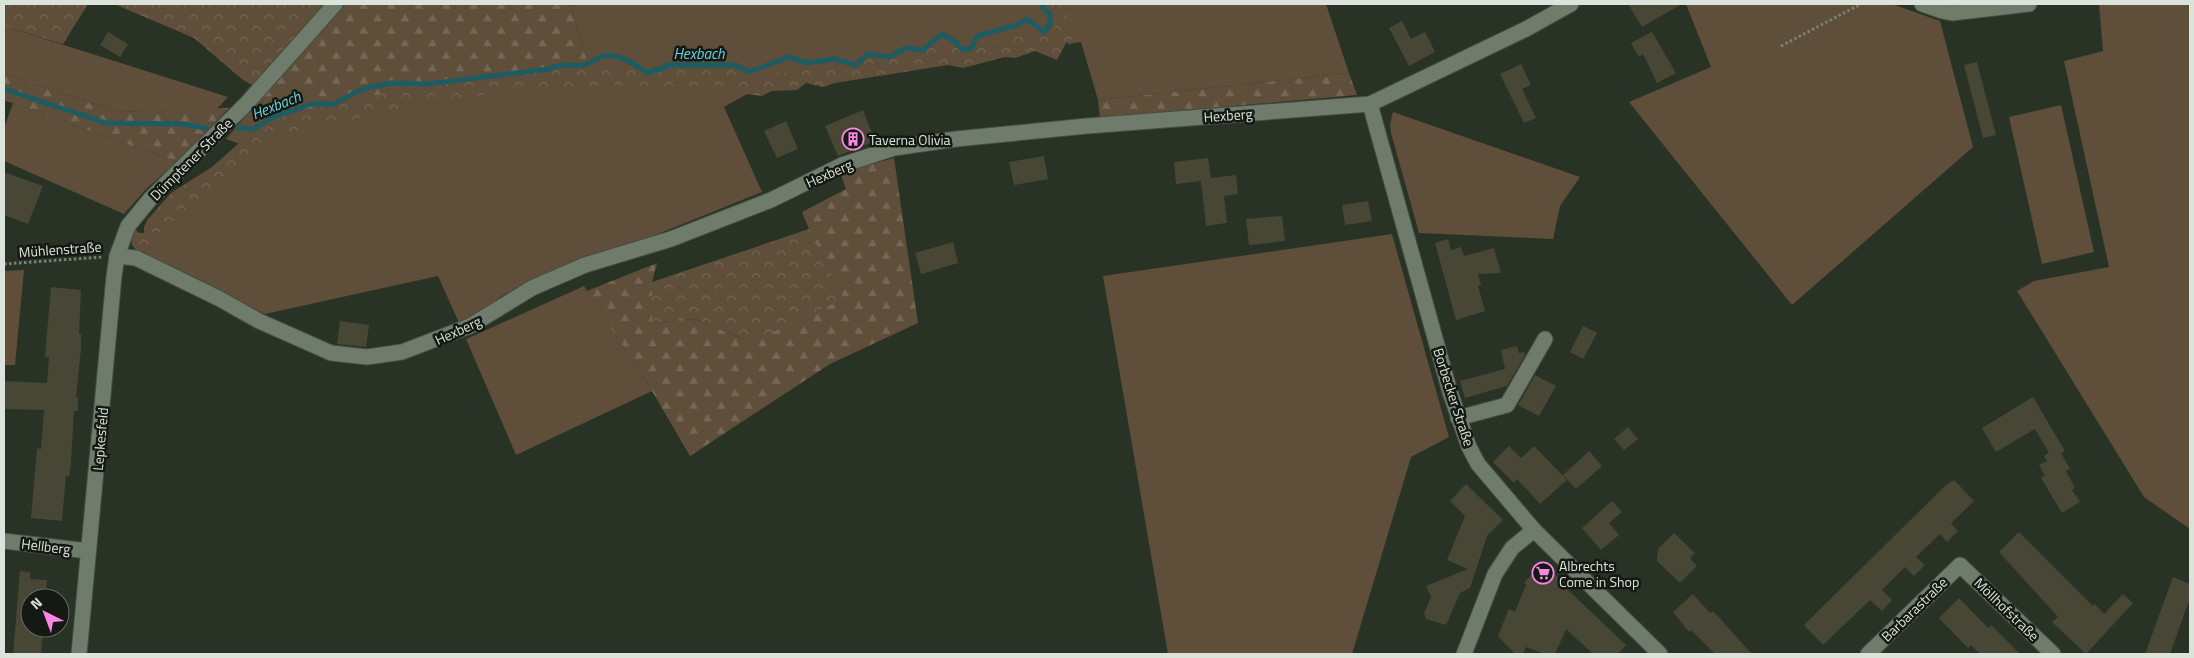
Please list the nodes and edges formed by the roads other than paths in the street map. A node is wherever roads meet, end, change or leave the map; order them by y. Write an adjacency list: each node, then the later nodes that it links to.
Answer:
1 (336, 4): 6 (street, Dümptener Straße)
2 (1571, 4): 5 (street, Hexberg)
3 (1922, 4): 4 (street)
4 (2029, 4)
5 (1370, 104): 7 (street, Hexberg); 9 (street, Borbecker Straße)
6 (128, 226): 7 (street, Lepkesfeld)
7 (118, 256): 12 (street, Lepkesfeld)
8 (1545, 339): 9 (street)
9 (1458, 418): 10 (street, Borbecker Straße)
10 (1534, 530): 15 (street); 16 (street, Borbecker Straße)
11 (4, 541): 12 (street, Hellberg)
12 (88, 551): 14 (street, Lepkesfeld)
13 (1960, 564): 17 (street, Barbarastraße); 18 (street, Möllhofstraße)
14 (79, 654)
15 (1464, 654)
16 (1660, 654)
17 (1868, 654)
18 (2053, 654)

